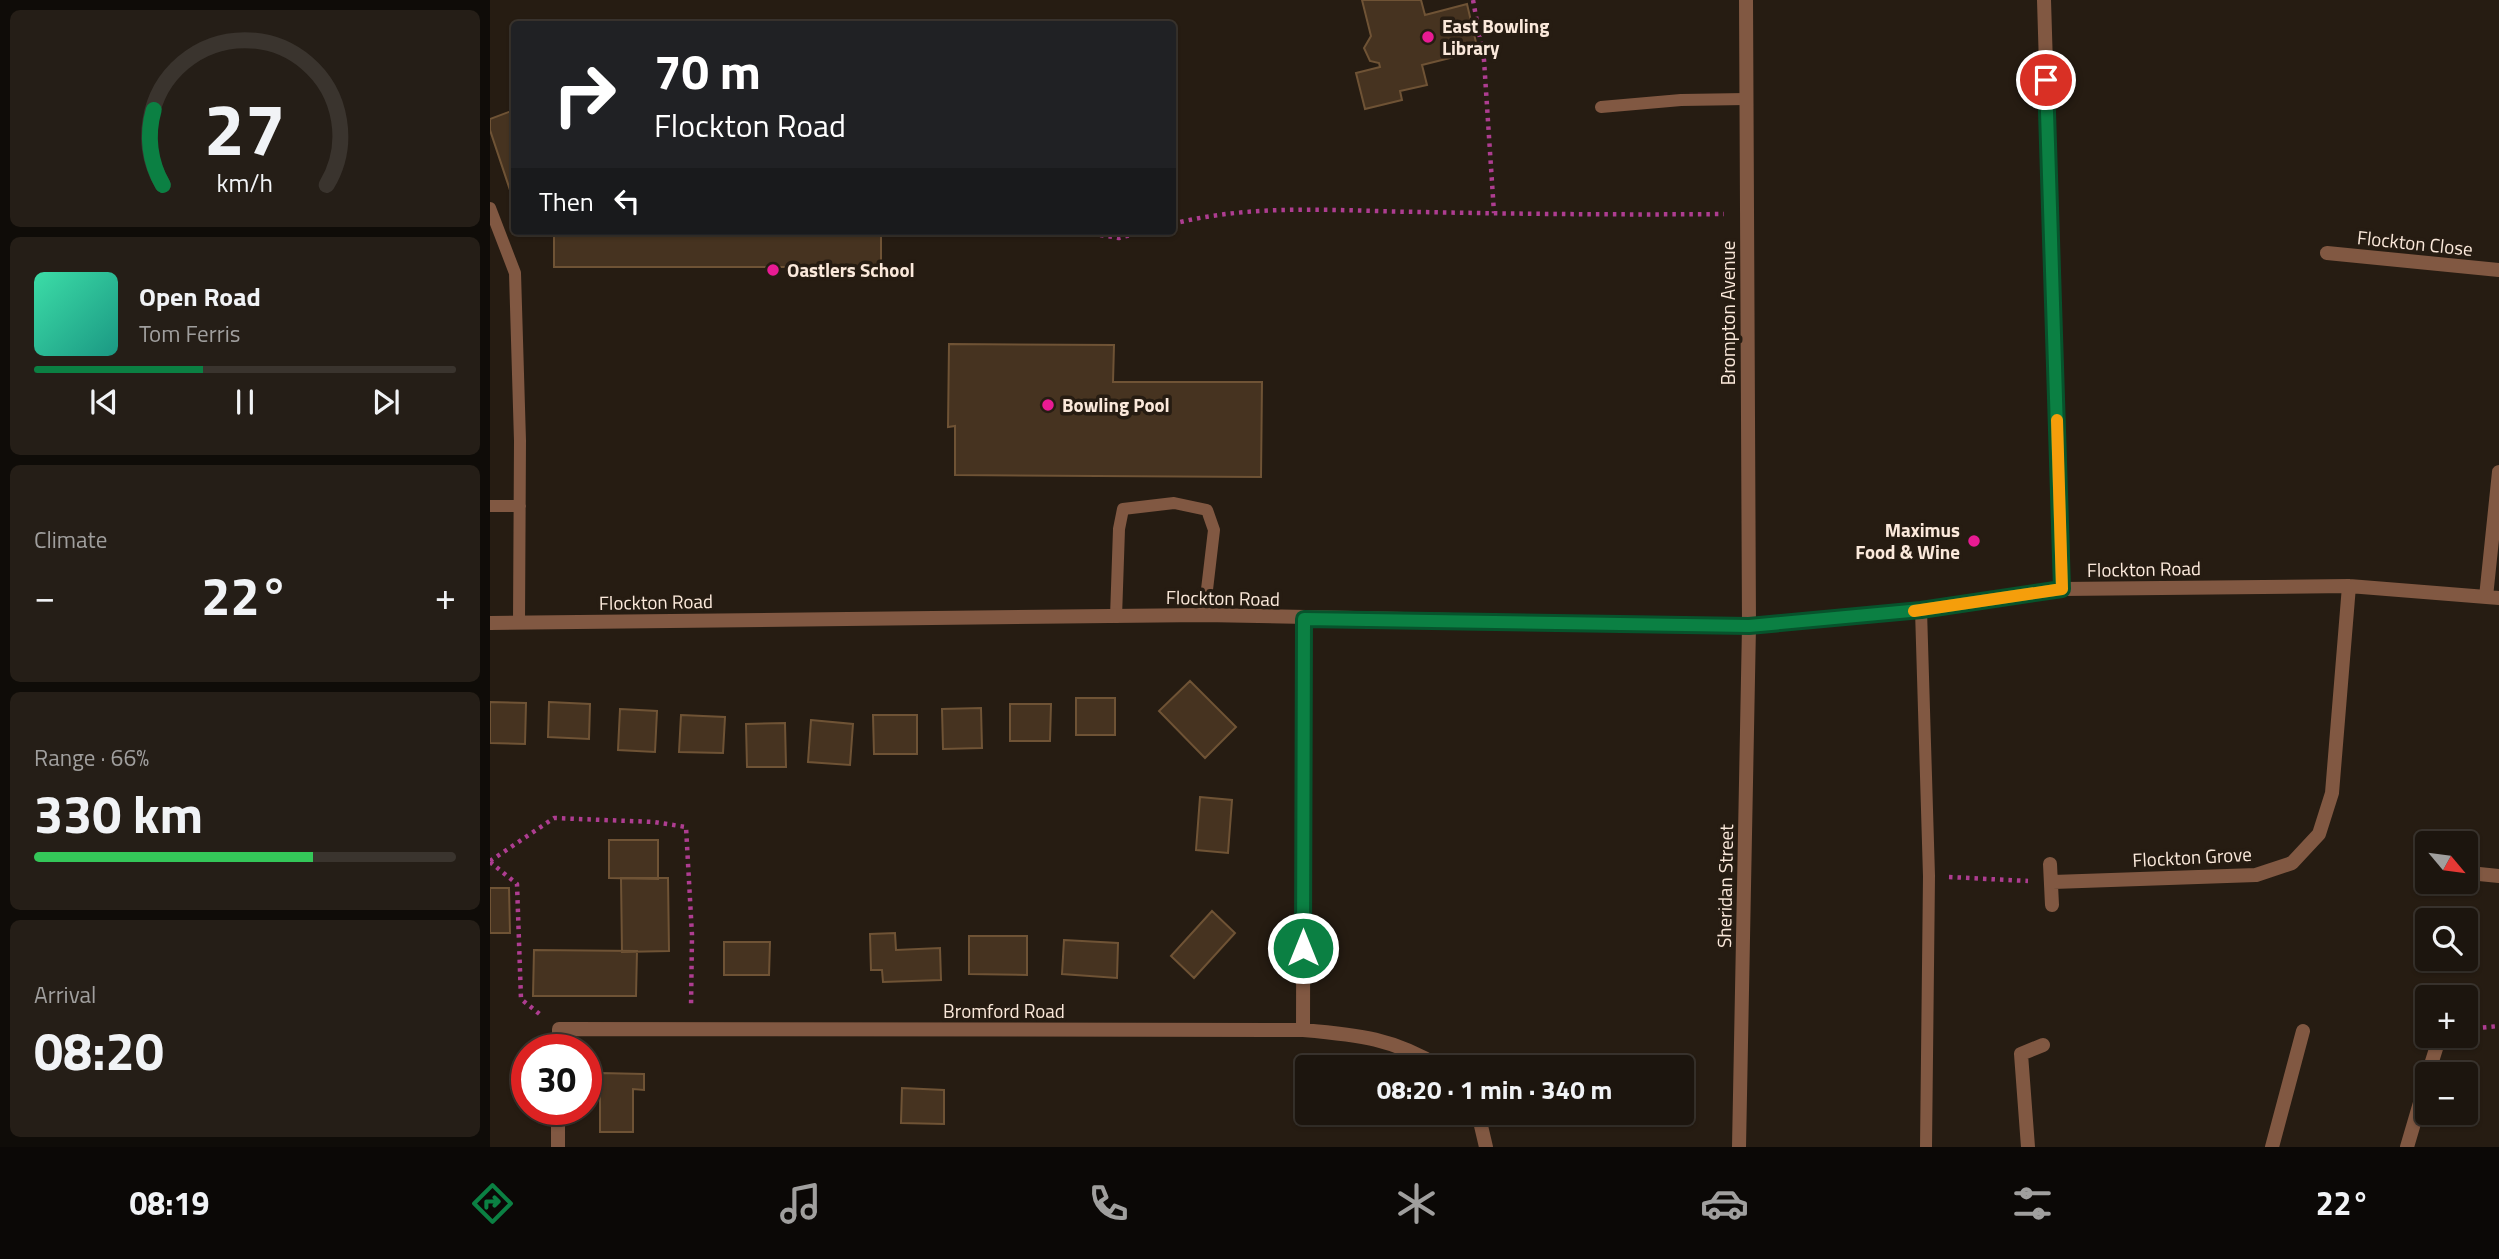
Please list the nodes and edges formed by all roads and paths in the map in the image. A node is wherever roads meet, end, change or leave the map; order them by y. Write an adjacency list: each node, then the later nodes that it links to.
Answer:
1 (1473, 0): 8 (path)
2 (1746, 0): 4 (street, Brompton Avenue)
3 (2044, 0): 18 (street)
4 (1746, 99): 5 (lane); 7 (street, Brompton Avenue)
5 (1601, 107)
6 (490, 208): 16 (lane)
7 (1746, 213): 8 (path); 26 (street, Brompton Avenue)
8 (1494, 214): 9 (path)
9 (1176, 223)
10 (1100, 235): 11 (path)
11 (1131, 235)
12 (2327, 253): 13 (street, Flockton Close)
13 (2499, 270)
14 (2499, 472): 19 (street)
15 (490, 506): 16 (lane)
16 (520, 506): 25 (lane)
17 (2349, 586): 18 (street, Flockton Road); 19 (street, Flockton Road); 32 (street, Flockton Grove)
18 (2062, 589): 20 (street, Flockton Road)
19 (2493, 597)
20 (1921, 610): 26 (street, Flockton Road); 30 (lane)
21 (1204, 615): 22 (street, Flockton Road); 22 (lane); 23 (street, Flockton Road)
22 (1116, 617): 25 (street, Flockton Road)
23 (1304, 619): 26 (street, Flockton Road); 38 (street)
24 (490, 623): 25 (street, Flockton Road)
25 (519, 623)
26 (1749, 626): 48 (street, Sheridan Street)
27 (490, 862): 36 (path); 37 (path)
28 (2050, 864): 32 (street)
29 (2479, 874): 31 (street)
30 (1929, 876): 32 (path); 49 (lane)
31 (2499, 876)
32 (2053, 882): 33 (street)
33 (2052, 905)
34 (2499, 1026): 35 (path)
35 (2478, 1028)
36 (559, 1029): 37 (street, Bromford Road); 40 (street)
37 (690, 1029): 38 (street, Bromford Road)
38 (1303, 1030): 42 (street, Bromford Road)
39 (2303, 1031): 51 (street)
40 (559, 1034)
41 (2043, 1045): 50 (street)
42 (1421, 1055)
43 (2415, 1120): 52 (street)
44 (558, 1125): 46 (street)
45 (1481, 1125): 47 (street)
46 (558, 1147)
47 (1486, 1147)
48 (1739, 1147)
49 (1926, 1147)
50 (2028, 1147)
51 (2272, 1147)
52 (2407, 1147)

